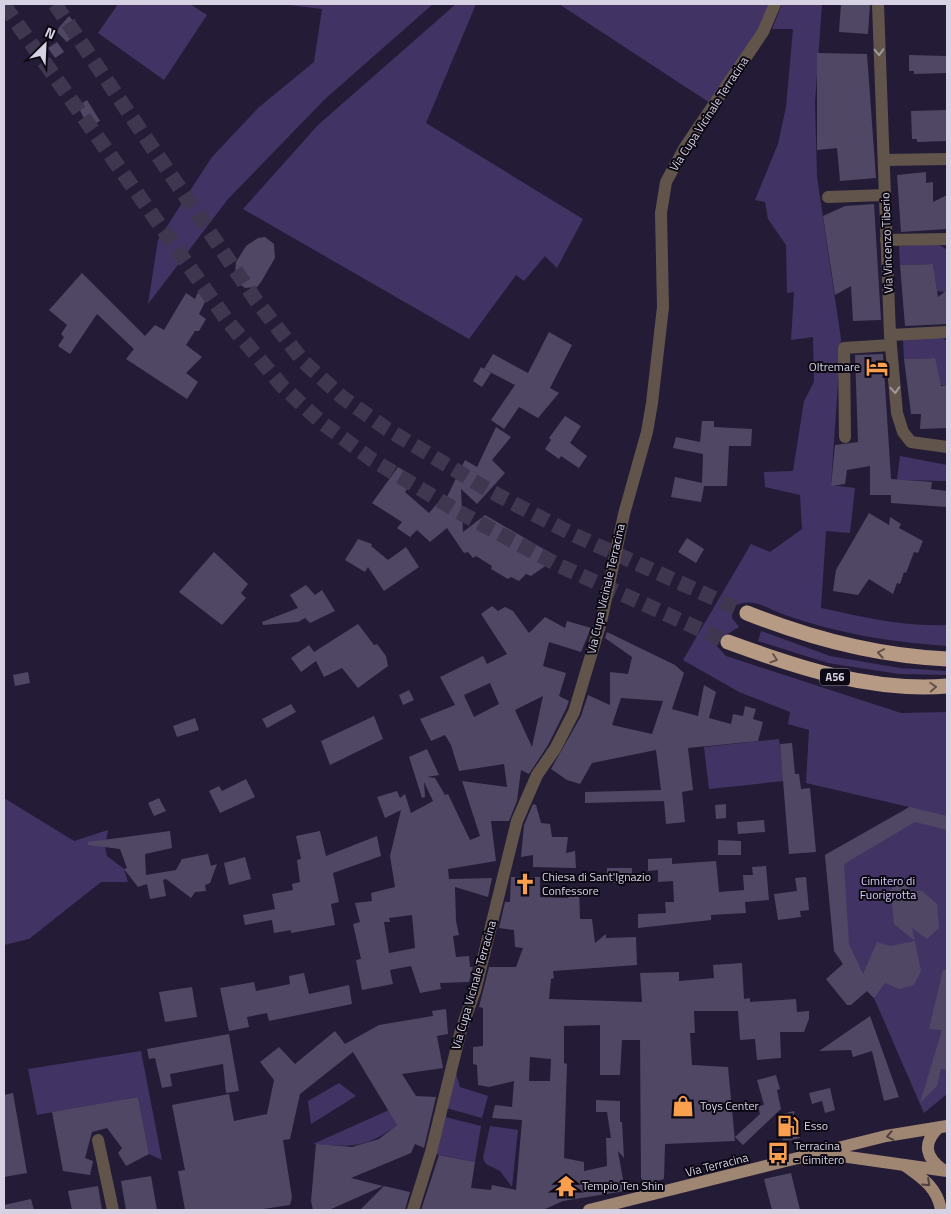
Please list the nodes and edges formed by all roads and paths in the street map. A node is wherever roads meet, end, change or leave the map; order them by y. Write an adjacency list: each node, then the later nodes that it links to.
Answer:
1 (775, 4): 23 (street, Via Cupa Vicinale Terracina)
2 (878, 4): 4 (street, Via Vincenzo Tiberio, one-way to 4)
3 (947, 159): 4 (street)
4 (884, 160): 5 (street, Via Vincenzo Tiberio)
5 (885, 195): 6 (street); 8 (street, Via Vincenzo Tiberio)
6 (828, 197)
7 (947, 239): 8 (street)
8 (886, 240): 10 (street, Via Vincenzo Tiberio)
9 (947, 332): 10 (street)
10 (891, 340): 11 (street); 12 (street, Via Vincenzo Tiberio, one-way to 12)
11 (845, 437)
12 (947, 447)
13 (747, 613): 15 (highway, one-way to 13)
14 (728, 642): 16 (highway, A56, one-way to 16)
15 (947, 660)
16 (947, 686)
17 (943, 1127): 19 (main road, Via Terracina, one-way to 19); 21 (main road)
18 (98, 1140): 22 (street)
19 (822, 1154): 20 (main road, Via Terracina); 24 (main road, Via Terracina)
20 (902, 1164): 21 (main road, Via Terracina); 25 (main road, one-way to 25)
21 (946, 1171)
22 (112, 1210)
23 (413, 1210)
24 (588, 1210)
25 (941, 1210)

